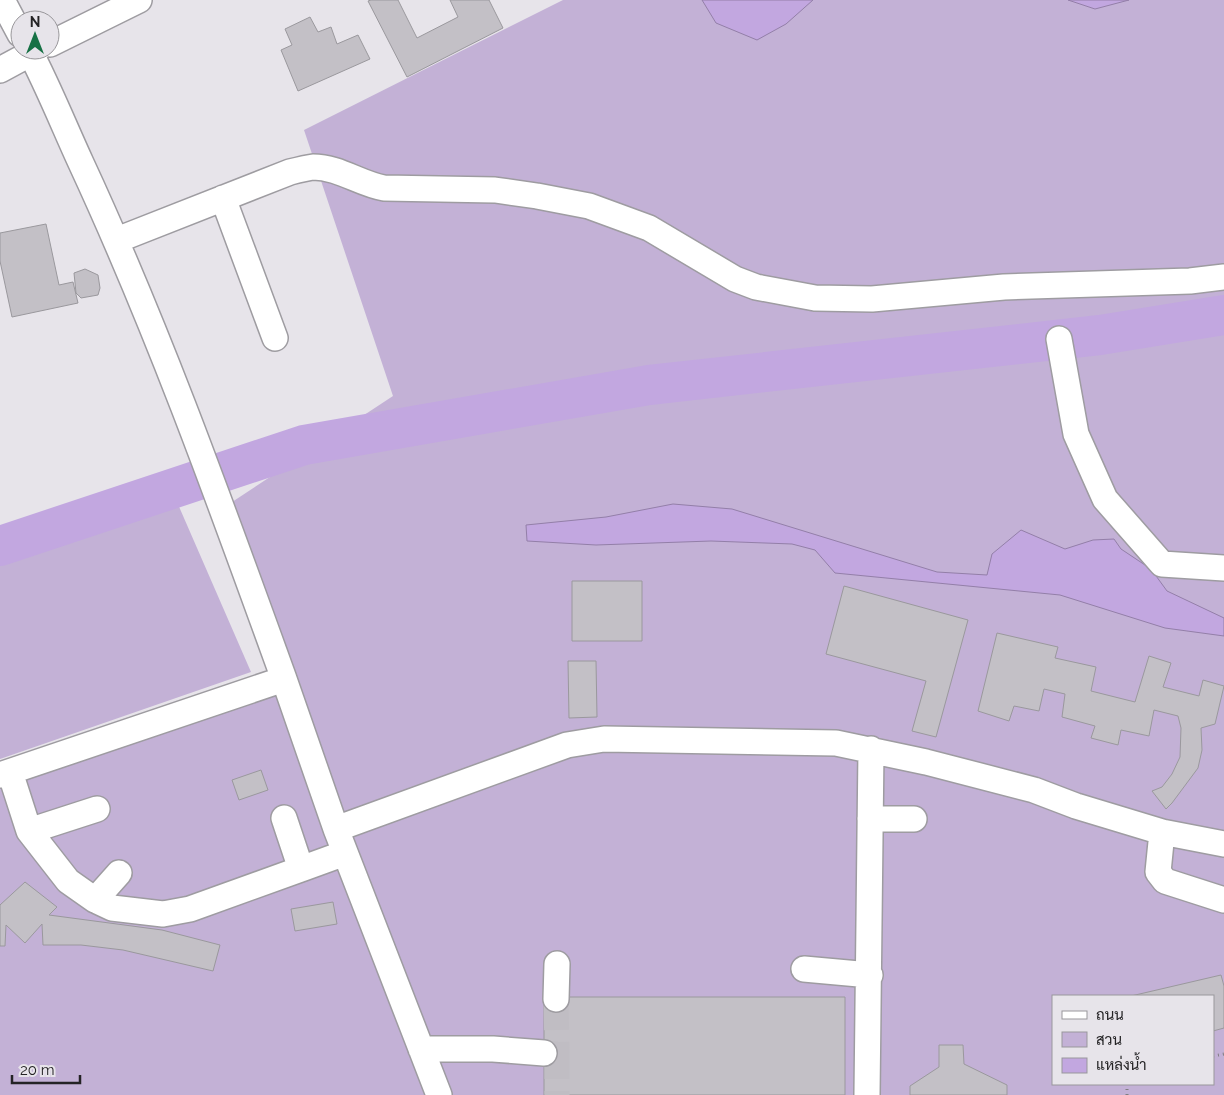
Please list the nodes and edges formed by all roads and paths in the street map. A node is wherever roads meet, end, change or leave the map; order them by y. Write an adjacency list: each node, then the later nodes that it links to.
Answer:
1 (2, 0): 3 (street)
2 (139, 0): 4 (street)
3 (10, 12)
4 (60, 34)
5 (14, 60): 7 (street)
6 (39, 60): 9 (street)
7 (0, 70)
8 (223, 198): 9 (street); 10 (street); 11 (street)
9 (117, 240): 14 (street)
10 (1224, 277)
11 (275, 338)
12 (1059, 340): 13 (street)
13 (1224, 568)
14 (284, 679): 16 (street); 21 (street)
15 (871, 749): 19 (street); 21 (street); 23 (street)
16 (5, 774): 22 (street)
17 (97, 809): 22 (street)
18 (284, 818): 26 (street)
19 (870, 819): 20 (street); 32 (street)
20 (914, 819)
21 (336, 829): 25 (street)
22 (29, 831): 28 (street)
23 (1162, 832): 24 (street); 29 (street)
24 (1224, 844)
25 (345, 853): 26 (street); 34 (street)
26 (301, 869): 28 (street)
27 (119, 873): 28 (street)
28 (95, 900)
29 (1224, 900)
30 (557, 964): 33 (street)
31 (804, 970): 32 (street)
32 (870, 975): 37 (street)
33 (556, 999)
34 (421, 1049): 35 (street); 36 (street)
35 (544, 1052)
36 (439, 1095)
37 (867, 1095)

